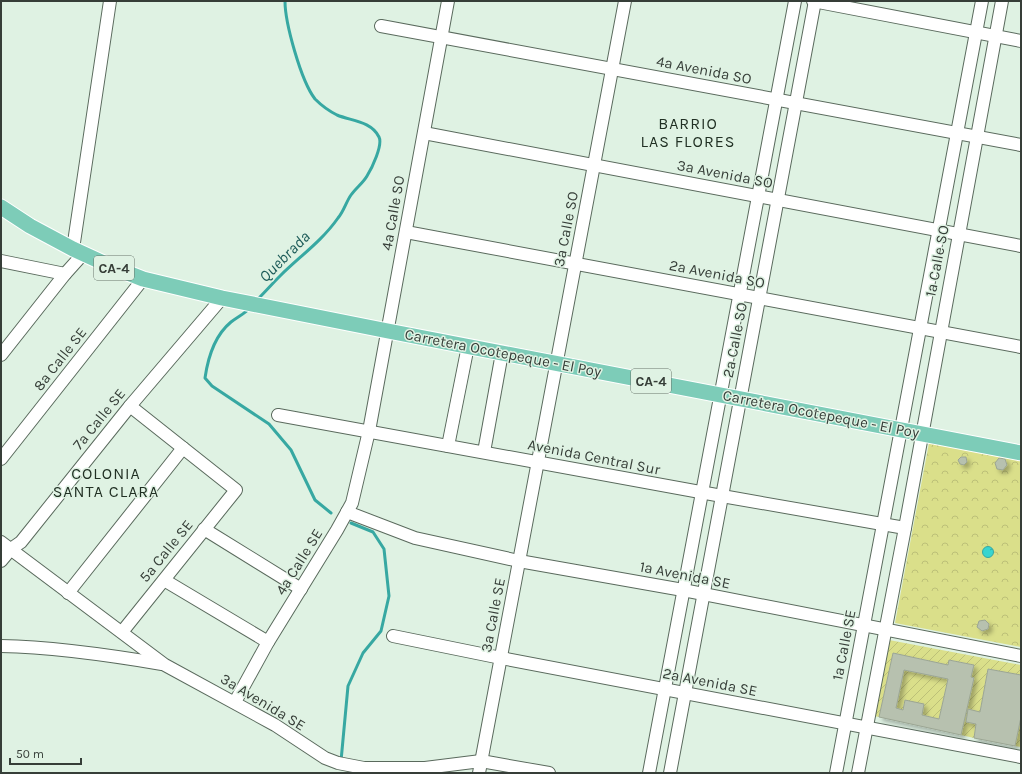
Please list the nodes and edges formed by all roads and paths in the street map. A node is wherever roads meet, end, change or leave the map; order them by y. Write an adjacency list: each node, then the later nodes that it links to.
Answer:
1 (110, 1): 28 (street)
2 (448, 1): 11 (street, 4a Calle SO)
3 (625, 1): 13 (street, 3a Calle SO)
4 (795, 1): 14 (street, 2a Calle SO)
5 (814, 1): 9 (street); 15 (street, 2a Calle SO)
6 (982, 1): 9 (street, 1a Calle SO)
7 (1002, 1): 10 (street, 1a Calle SO)
8 (381, 26): 11 (street, 4a Avenida SO)
9 (976, 32): 10 (street); 17 (street, 1a Calle SO)
10 (995, 36): 12 (street); 18 (street, 1a Calle SO)
11 (441, 38): 13 (street, 4a Avenida SO); 16 (street, 4a Calle SO)
12 (1021, 41)
13 (612, 69): 14 (street, 4a Avenida SO); 20 (street, 3a Calle SO)
14 (776, 100): 15 (street, 4a Avenida SO); 21 (street, 2a Calle SO)
15 (796, 103): 17 (street, 4a Avenida SO); 22 (street, 2a Calle SO)
16 (424, 133): 20 (street, 3a Avenida SO); 25 (street, 4a Calle SO)
17 (957, 133): 18 (street, 4a Avenida SO); 24 (street, 1a Calle SO)
18 (976, 137): 19 (street, 4a Avenida SO); 26 (street, 1a Calle SO)
19 (1021, 145)
20 (594, 166): 21 (street, 3a Avenida SO); 30 (street, 3a Calle SO)
21 (758, 196): 22 (street, 3a Avenida SO); 33 (street, 2a Calle SO)
22 (777, 200): 24 (street, 3a Avenida SO); 35 (street, 2a Calle SO)
23 (1, 207): 28 (main road, Carretera Ocotepeque - El Poy / CA-4)
24 (939, 230): 26 (street, 3a Avenida SO); 36 (street, 1a Calle SO)
25 (406, 232): 30 (street, 2a Avenida SO); 37 (street, 4a Calle SO)
26 (958, 234): 27 (street, 3a Avenida SO); 38 (street, 1a Calle SO)
27 (1021, 246)
28 (78, 251): 31 (street); 32 (main road, Carretera Ocotepeque - El Poy / CA-4)
29 (1, 261): 31 (street)
30 (575, 264): 33 (street, 2a Avenida SO); 43 (street, 3a Calle SO)
31 (64, 274): 42 (street)
32 (143, 279): 34 (main road, Carretera Ocotepeque - El Poy / CA-4); 55 (street, 8a Calle SE)
33 (740, 294): 35 (street, 2a Avenida SO); 44 (street, 2a Calle SO)
34 (222, 298): 37 (main road, Carretera Ocotepeque - El Poy / CA-4); 46 (street, 7a Calle SE)
35 (759, 298): 36 (street, 2a Avenida SO); 45 (street, 2a Calle SO)
36 (920, 328): 38 (street, 2a Avenida SO); 48 (street, 1a Calle SO)
37 (388, 331): 39 (main road, Carretera Ocotepeque - El Poy / CA-4); 49 (street, 4a Calle SO)
38 (940, 332): 40 (street, 2a Avenida SO); 50 (street, 1a Calle SO)
39 (468, 346): 41 (main road, Carretera Ocotepeque - El Poy / CA-4); 51 (street)
40 (1021, 347)
41 (502, 353): 43 (main road, Carretera Ocotepeque - El Poy / CA-4); 53 (street)
42 (1, 355)
43 (556, 363): 44 (main road, Carretera Ocotepeque - El Poy / CA-4); 56 (street, 3a Calle SO)
44 (720, 395): 45 (main road, Carretera Ocotepeque - El Poy / CA-4); 57 (street, 2a Calle SO)
45 (740, 399): 48 (main road, Carretera Ocotepeque - El Poy / CA-4); 58 (street, 2a Calle SO)
46 (130, 406): 52 (street); 63 (street, 7a Calle SE)
47 (278, 415): 49 (street, Avenida Central Sur)
48 (901, 430): 50 (main road, Carretera Ocotepeque - El Poy / CA-4); 60 (street, 1a Calle SO)
49 (369, 431): 51 (street, Avenida Central Sur); 59 (street, 4a Calle SE)
50 (921, 434): 54 (main road, Carretera Ocotepeque - El Poy / CA-4); 61 (street, 1a Calle SO)
51 (448, 446): 53 (street, Avenida Central Sur)
52 (183, 448): 62 (street, 5a Calle SE); 69 (street)
53 (484, 452): 56 (street, Avenida Central Sur)
54 (1021, 453)
55 (1, 459)
56 (538, 462): 57 (street, Avenida Central Sur); 65 (street, 3a Calle SE)
57 (702, 493): 58 (street, Avenida Central Sur); 68 (street, 2a Calle SO)
58 (722, 496): 60 (street, Avenida Central Sur); 70 (street, 2a Calle SO)
59 (347, 512): 65 (street, 1a Avenida SE); 67 (street, 4a Calle SE)
60 (884, 524): 61 (street, Avenida Central Sur); 71 (street, 1a Calle SE)
61 (905, 528): 72 (street)
62 (204, 529): 66 (street, 5a Calle SE); 67 (street)
63 (6, 546): 64 (street, 7a Calle SE); 69 (street, 3a Avenida SE)
64 (1, 561)
65 (519, 561): 68 (street, 1a Avenida SE); 78 (street, 3a Calle SE)
66 (164, 580): 73 (street, 5a Calle SE); 75 (street)
67 (301, 589): 75 (street, 4a Calle SE)
68 (683, 590): 70 (street, 1a Avenida SE); 80 (street, 2a Calle SO)
69 (68, 593): 73 (street, 3a Avenida SE)
70 (703, 594): 71 (street, 1a Avenida SE); 81 (street, 2a Calle SO)
71 (864, 625): 72 (street, 1a Avenida SE); 83 (street, 1a Calle SE)
72 (885, 630): 77 (street, 1a Avenida SE); 84 (street)
73 (122, 632): 79 (street, 3a Avenida SE)
74 (393, 636): 78 (street, 2a Avenida SE)
75 (268, 642): 82 (street, 4a Calle SE)
76 (1, 646): 79 (street)
77 (1021, 656)
78 (501, 658): 80 (street, 2a Avenida SE); 86 (street, 3a Calle SE)
79 (165, 665): 82 (street, 3a Avenida SE)
80 (664, 689): 81 (street, 2a Avenida SE); 90 (street, 2a Calle SO)
81 (684, 693): 83 (street, 2a Avenida SE); 91 (street, 2a Calle SO)
82 (235, 702): 87 (street, 3a Avenida SE)
83 (845, 724): 84 (street, 2a Avenida SE); 92 (street, 1a Calle SE)
84 (867, 728): 85 (street, 2a Avenida SE); 93 (street)
85 (1021, 757)
86 (481, 761): 87 (street, 3a Avenida SE); 88 (street, 3a Calle SE); 89 (street, 3a Avenida SE)
87 (358, 769)
88 (479, 773)
89 (549, 773)
90 (649, 773)
91 (670, 773)
92 (836, 773)
93 (858, 773)

